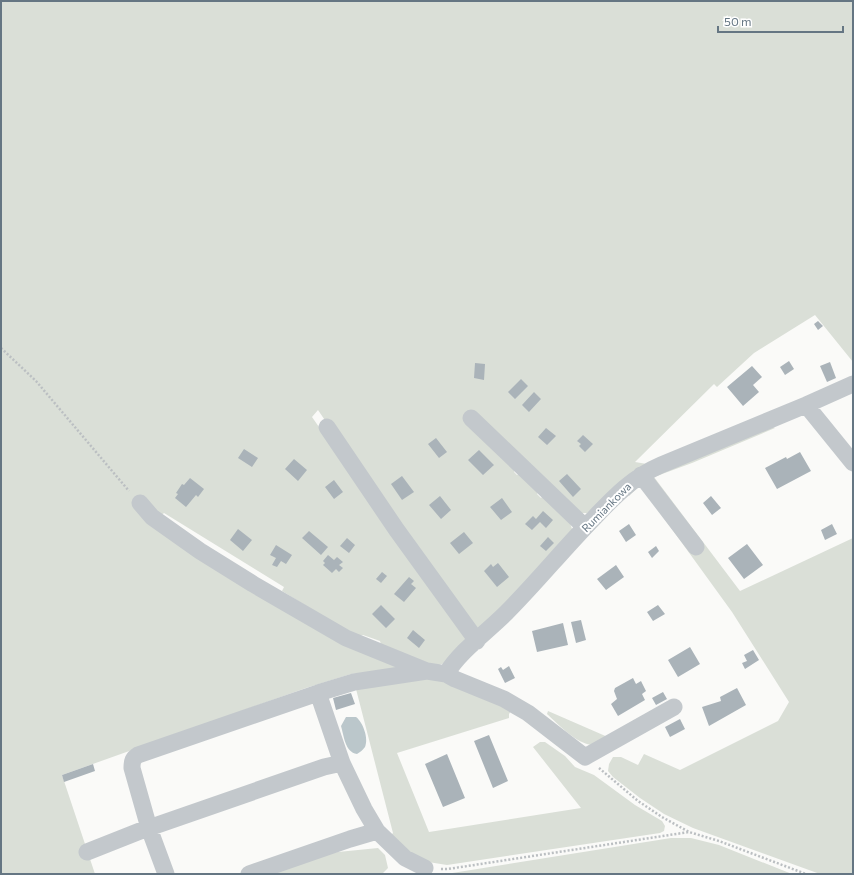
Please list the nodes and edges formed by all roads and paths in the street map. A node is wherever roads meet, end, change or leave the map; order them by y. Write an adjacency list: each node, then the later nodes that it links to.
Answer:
1 (1, 348): 8 (path)
2 (853, 384): 3 (street, Rumiankowa)
3 (806, 405): 6 (street); 7 (street, Rumiankowa)
4 (471, 418): 9 (street)
5 (327, 427): 11 (street)
6 (853, 463)
7 (641, 475): 9 (street, Rumiankowa); 10 (street)
8 (140, 503): 12 (street)
9 (585, 527): 11 (street, Rumiankowa)
10 (696, 547)
11 (477, 641): 13 (street, Rumiankowa)
12 (427, 671): 13 (street); 14 (street)
13 (446, 674): 16 (street)
14 (318, 693): 17 (street); 18 (street)
15 (674, 707): 16 (street)
16 (585, 757): 20 (path)
17 (342, 763): 18 (street); 19 (street)
18 (149, 828): 21 (street); 23 (street)
19 (377, 831): 22 (street); 24 (street)
20 (689, 832): 22 (path); 25 (path)
21 (87, 852)
22 (425, 868)
23 (166, 874)
24 (249, 874)
25 (806, 874)

